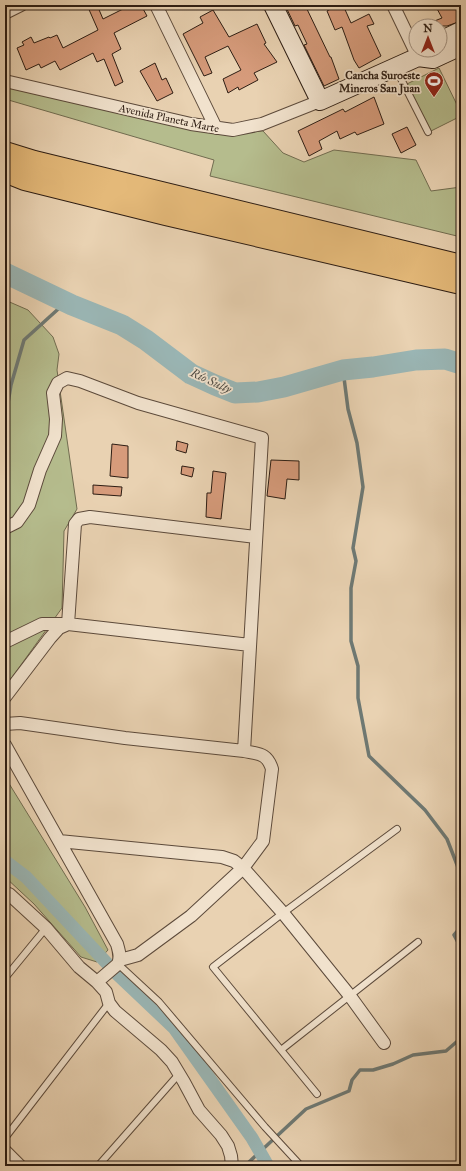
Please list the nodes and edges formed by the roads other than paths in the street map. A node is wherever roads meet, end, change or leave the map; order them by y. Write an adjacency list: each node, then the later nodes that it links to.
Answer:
1 (21, 5): 5 (street)
2 (156, 5): 15 (street)
3 (273, 5): 14 (street)
4 (393, 5): 6 (street)
5 (5, 12)
6 (408, 30)
7 (461, 31): 8 (street)
8 (448, 37)
9 (461, 46): 10 (street, Avenida Planeta Marte)
10 (448, 52)
11 (414, 58): 12 (street, Avenida Planeta Marte)
12 (395, 68): 14 (street, Avenida Planeta Marte); 16 (lane)
13 (5, 81): 15 (street, Avenida Planeta Marte)
14 (320, 101): 15 (street, Avenida Planeta Marte)
15 (216, 128)
16 (428, 132)
17 (5, 153): 19 (highway)
18 (5, 171): 20 (highway)
19 (461, 266)
20 (461, 283)
21 (5, 528): 22 (street)
22 (256, 538): 23 (street); 25 (street)
23 (68, 624): 24 (street); 25 (street); 26 (street)
24 (5, 642)
25 (250, 645): 29 (street)
26 (5, 697)
27 (5, 724): 29 (street)
28 (5, 745): 31 (street)
29 (244, 751): 32 (street)
30 (397, 829): 34 (lane)
31 (58, 841): 32 (street); 37 (street)
32 (243, 868): 34 (street); 37 (street)
33 (5, 893): 35 (street)
34 (283, 913): 40 (street); 43 (lane)
35 (46, 928): 38 (lane); 39 (street)
36 (418, 942): 40 (lane)
37 (119, 962): 39 (street); 51 (lane)
38 (5, 978)
39 (97, 982): 41 (street)
40 (350, 996): 42 (street); 43 (lane)
41 (109, 1003): 44 (street); 46 (lane)
42 (384, 1043)
43 (281, 1050): 45 (lane)
44 (179, 1074): 49 (lane); 50 (street)
45 (317, 1094)
46 (5, 1138)
47 (5, 1151): 48 (street)
48 (20, 1166)
49 (98, 1166)
50 (232, 1166)
51 (301, 1166)

